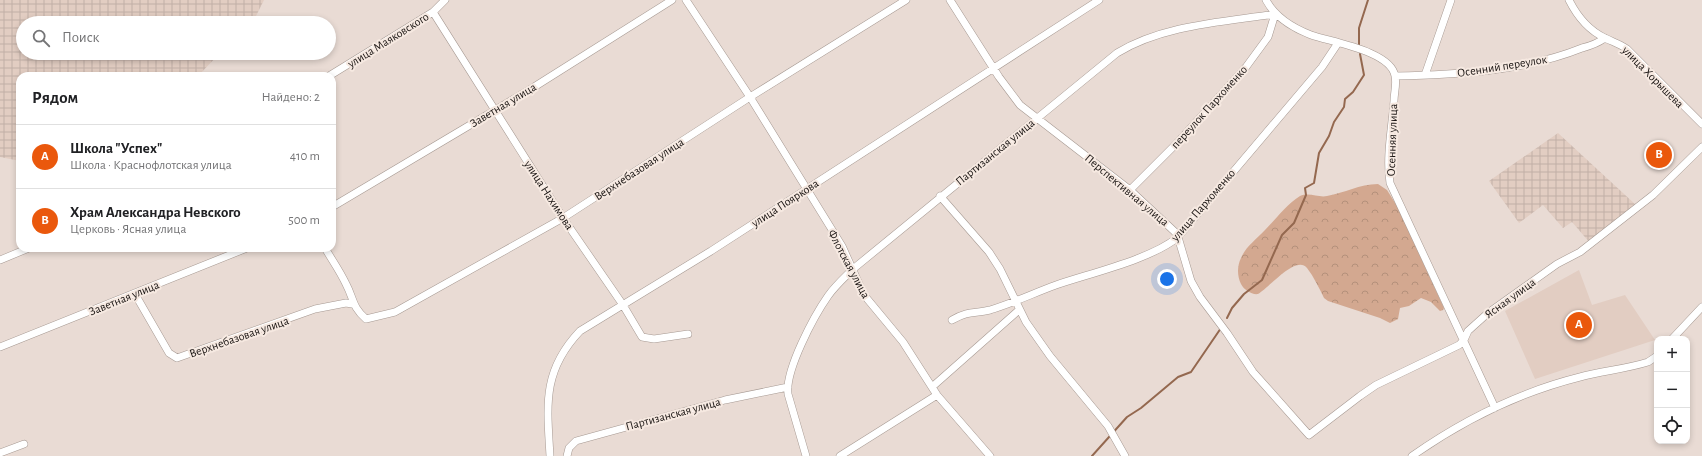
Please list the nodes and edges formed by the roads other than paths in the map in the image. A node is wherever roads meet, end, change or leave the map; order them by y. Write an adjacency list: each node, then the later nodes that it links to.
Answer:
1 (445, 0): 10 (street, улица Маяковского)
2 (672, 0): 19 (street, Заветная улица)
3 (686, 0): 18 (street, Флотская улица)
4 (906, 0): 18 (street, Верхнебазовая улица)
5 (950, 0): 14 (street, Перспективная улица)
6 (1100, 0): 14 (street, улица Пояркова)
7 (1266, 0): 11 (street)
8 (1451, 0): 16 (street)
9 (1568, 0): 12 (street, улица Хорышева)
10 (433, 12): 15 (street, улица Маяковского); 19 (street, улица Нахимова)
11 (1275, 14): 13 (street); 20 (street, Партизанская улица); 24 (street, переулок Пархоменко)
12 (1605, 38): 16 (street, Осенний переулок); 21 (street, улица Хорышева)
13 (1338, 43): 17 (street); 28 (street, улица Пархоменко)
14 (993, 68): 20 (street, Перспективная улица); 23 (street, улица Пояркова)
15 (336, 72)
16 (1425, 75): 17 (street, Осенний переулок)
17 (1395, 76): 43 (street, Осенняя улица)
18 (750, 97): 23 (street, Флотская улица); 27 (street, Верхнебазовая улица)
19 (495, 110): 26 (street, Заветная улица); 27 (street, улица Нахимова)
20 (1037, 118): 24 (street, Перспективная улица); 25 (street, Партизанская улица)
21 (1702, 124)
22 (1702, 147): 43 (street, Ясная улица)
23 (807, 189): 33 (street, Флотская улица); 37 (street, улица Пояркова)
24 (1130, 190): 28 (street, Перспективная улица)
25 (940, 196): 33 (street, Партизанская улица); 35 (street)
26 (336, 205)
27 (563, 218): 36 (street, Верхнебазовая улица); 37 (street, улица Нахимова)
28 (1178, 237): 35 (street, улица Пархоменко); 50 (street, Перспективная улица)
29 (19, 252): 32 (street)
30 (237, 252): 34 (street, Заветная улица)
31 (327, 252): 36 (street)
32 (0, 260)
33 (852, 269): 46 (street, Партизанская улица); 47 (street, Флотская улица)
34 (135, 294): 36 (street, Верхнебазовая улица); 44 (street, Заветная улица)
35 (1016, 300): 39 (street); 40 (street, улица Пархоменко)
36 (352, 304)
37 (623, 305): 41 (street, улица Нахимова); 53 (street, улица Пояркова)
38 (1702, 307): 42 (street)
39 (1019, 310): 47 (street); 58 (street)
40 (952, 320)
41 (688, 334)
42 (1675, 336)
43 (1464, 340): 49 (street, Осенняя улица); 50 (street, Ясная улица)
44 (0, 346)
45 (1654, 358): 49 (street)
46 (788, 387): 54 (street, Партизанская улица); 55 (street, Партизанская улица)
47 (932, 387): 48 (street, Флотская улица)
48 (938, 395): 56 (street); 57 (street, Флотская улица)
49 (1495, 408): 59 (street)
50 (1310, 435)
51 (24, 444): 52 (street)
52 (0, 453)
53 (550, 456)
54 (568, 456)
55 (806, 456)
56 (840, 456)
57 (990, 456)
58 (1125, 456)
59 (1412, 456)

